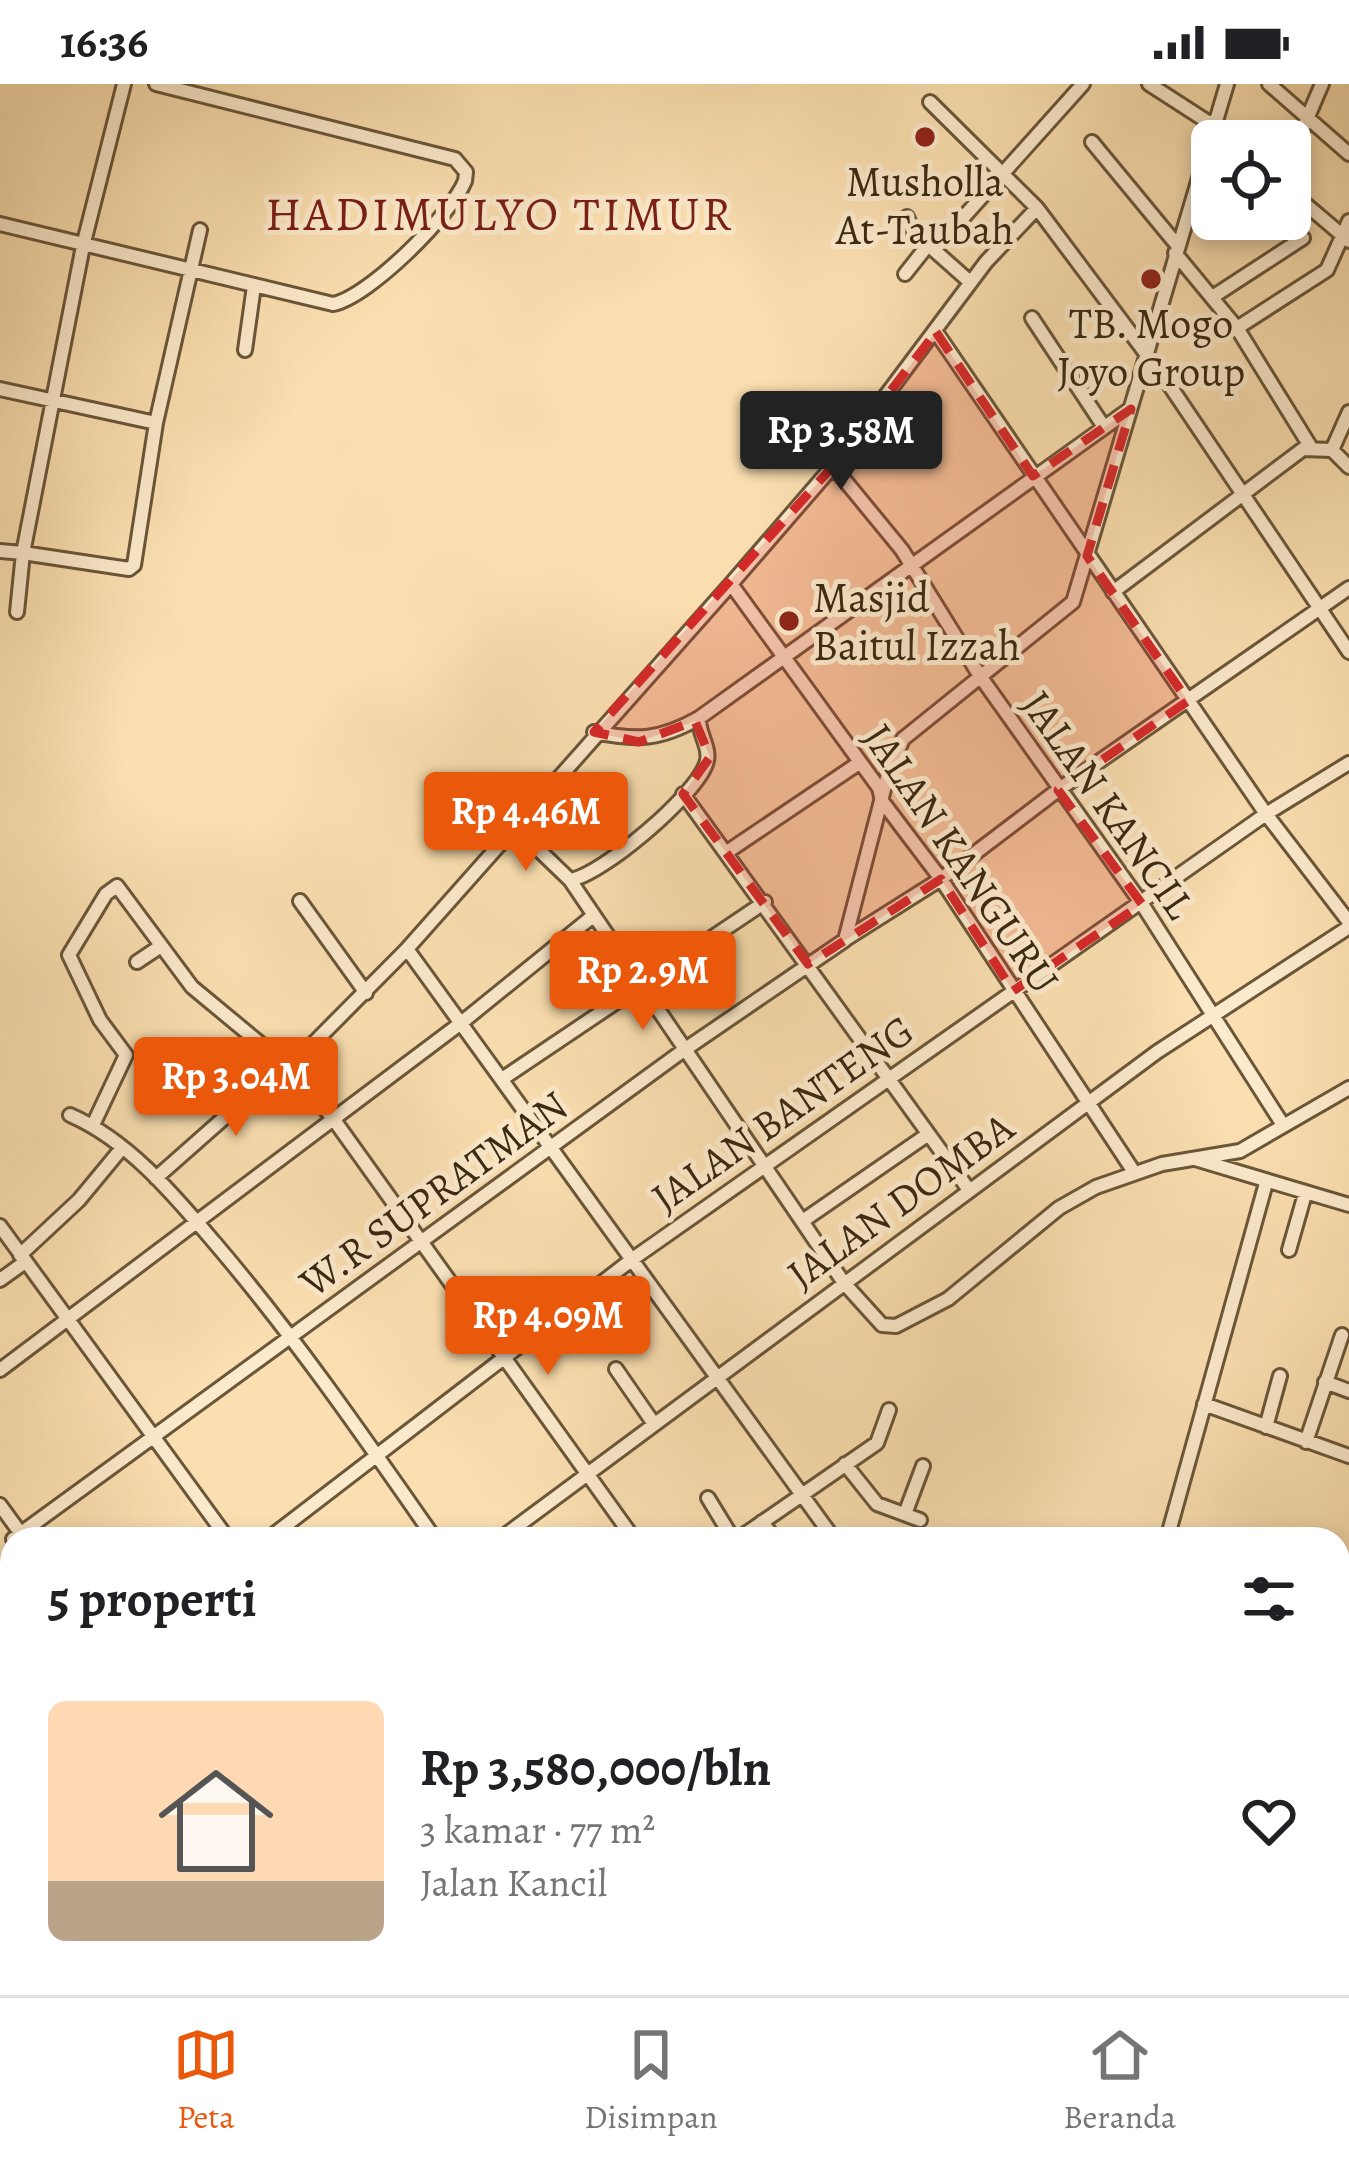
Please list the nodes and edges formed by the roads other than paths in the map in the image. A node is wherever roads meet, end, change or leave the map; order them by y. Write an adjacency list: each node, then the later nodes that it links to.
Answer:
1 (124, 84): 25 (street)
2 (156, 84): 31 (street)
3 (1083, 84): 16 (street)
4 (1148, 84): 9 (street)
5 (1227, 84): 10 (street)
6 (1269, 84): 11 (street)
7 (1322, 84): 12 (street)
8 (930, 102): 16 (street)
9 (1207, 120)
10 (1213, 120)
11 (1309, 120)
12 (1310, 120)
13 (1311, 122): 15 (street)
14 (1092, 142): 27 (street)
15 (1349, 154)
16 (999, 172): 19 (street); 26 (street)
17 (1311, 206): 23 (street)
18 (1191, 207): 27 (street)
19 (1037, 208): 30 (street); 37 (street)
20 (908, 217): 26 (street)
21 (0, 224): 25 (street)
22 (200, 230): 28 (street)
23 (1347, 232): 34 (street)
24 (1300, 240): 32 (street)
25 (83, 246): 28 (street); 39 (street)
26 (931, 247): 29 (street); 30 (street)
27 (1176, 249): 32 (street); 37 (street)
28 (192, 272): 31 (street); 42 (street)
29 (905, 274)
30 (970, 282): 35 (street)
31 (254, 286): 36 (street)
32 (1214, 296): 34 (street)
33 (1032, 319): 43 (street)
34 (1237, 328): 44 (street)
35 (936, 332): 46 (street); 48 (street)
36 (245, 350)
37 (1146, 353): 40 (street); 49 (street)
38 (0, 389): 39 (street)
39 (52, 399): 42 (street); 51 (street)
40 (1131, 409): 43 (street); 52 (street)
41 (1349, 412): 45 (street)
42 (156, 423): 51 (street)
43 (1104, 427): 48 (street)
44 (1310, 446): 45 (street); 49 (street)
45 (1332, 450): 47 (street)
46 (833, 466): 53 (street, JALAN KANCIL); 54 (street)
47 (1349, 466)
48 (1033, 476): 52 (street); 53 (street)
49 (1242, 495): 56 (street); 57 (street)
50 (0, 551): 51 (street)
51 (23, 554): 58 (street)
52 (1088, 556): 56 (street); 61 (street)
53 (911, 564): 60 (street); 61 (street, JALAN KANCIL)
54 (731, 584): 60 (street, JALAN KANGURU); 64 (street)
55 (1349, 588): 57 (street, W.R SUPRATMAN)
56 (1113, 592): 62 (street)
57 (1321, 610): 59 (street); 62 (street, W.R SUPRATMAN)
58 (17, 612)
59 (1349, 652)
60 (783, 657): 63 (street); 65 (street, JALAN KANGURU)
61 (980, 676): 67 (street, JALAN KANCIL); 69 (street)
62 (1188, 701): 67 (street, W.R SUPRATMAN); 70 (street)
63 (699, 718): 64 (street); 68 (street)
64 (594, 732): 71 (street)
65 (860, 763): 69 (street, JALAN KANGURU); 72 (street)
66 (1349, 763): 70 (street, JALAN BANTENG)
67 (1058, 790): 73 (street, W.R SUPRATMAN); 77 (street, JALAN KANCIL)
68 (683, 794): 72 (street); 74 (street)
69 (882, 801): 73 (street, JALAN KANGURU); 80 (street)
70 (1266, 814): 77 (street, JALAN BANTENG); 79 (street)
71 (512, 824): 74 (street); 82 (street)
72 (727, 852): 76 (street)
73 (941, 879): 80 (street, W.R SUPRATMAN); 86 (street, JALAN KANGURU)
74 (570, 880): 78 (street)
75 (300, 901): 87 (street)
76 (765, 902): 84 (street); 85 (street)
77 (1142, 904): 86 (street, JALAN BANTENG); 88 (street, JALAN KANCIL)
78 (593, 916): 85 (street); 89 (street)
79 (1349, 924): 88 (street, JALAN DOMBA)
80 (845, 940): 84 (street, W.R SUPRATMAN)
81 (160, 946): 83 (street); 91 (street); 98 (street)
82 (406, 949): 87 (street); 89 (street)
83 (137, 962)
84 (808, 964): 90 (street, W.R SUPRATMAN); 93 (street)
85 (641, 988): 90 (street); 92 (street)
86 (1013, 991): 93 (street, JALAN BANTENG); 95 (street, JALAN KANGURU)
87 (366, 993): 91 (street)
88 (1211, 1013): 95 (street, JALAN DOMBA); 99 (street, JALAN KANCIL)
89 (461, 1023): 92 (street); 97 (street)
90 (684, 1050): 101 (street, W.R SUPRATMAN); 104 (street)
91 (287, 1066): 97 (street); 106 (street)
92 (502, 1079): 101 (street)
93 (888, 1079): 100 (street); 104 (street, JALAN BANTENG)
94 (1349, 1088): 99 (street)
95 (1086, 1104): 105 (street, JALAN KANGURU); 108 (street, JALAN DOMBA)
96 (70, 1115): 98 (street)
97 (332, 1117): 112 (street); 114 (street)
98 (93, 1125): 102 (street)
99 (1283, 1126): 103 (street)
100 (927, 1135): 108 (street); 111 (street)
101 (554, 1147): 114 (street, W.R SUPRATMAN); 116 (street)
102 (122, 1148): 106 (street); 117 (street)
103 (1192, 1158): 105 (street); 107 (street)
104 (765, 1166): 111 (street); 116 (street, JALAN BANTENG)
105 (1134, 1172): 119 (street)
106 (156, 1178): 112 (street)
107 (1266, 1183): 109 (street); 130 (street)
108 (969, 1190): 119 (street, JALAN DOMBA)
109 (1305, 1194): 110 (street); 115 (street)
110 (1349, 1205)
111 (804, 1220): 119 (street)
112 (196, 1221): 120 (street); 121 (street)
113 (0, 1226): 117 (street)
114 (426, 1241): 121 (street, W.R SUPRATMAN); 123 (street)
115 (1289, 1250)
116 (634, 1258): 123 (street, JALAN BANTENG); 126 (street)
117 (22, 1259): 118 (street); 120 (street)
118 (0, 1280)
119 (844, 1282): 126 (street, JALAN DOMBA)
120 (66, 1320): 125 (street); 134 (street)
121 (293, 1334): 134 (street, W.R SUPRATMAN); 137 (street)
122 (1342, 1335): 128 (street)
123 (504, 1358): 137 (street, JALAN BANTENG); 140 (street)
124 (616, 1369): 132 (street)
125 (0, 1370)
126 (718, 1373): 132 (street, JALAN DOMBA); 141 (street)
127 (1280, 1376): 133 (street)
128 (1325, 1382): 129 (street); 135 (street)
129 (1349, 1390)
130 (1204, 1404): 133 (street); 156 (street)
131 (889, 1410): 138 (street)
132 (654, 1424): 140 (street, JALAN DOMBA)
133 (1266, 1427): 135 (street)
134 (152, 1437): 146 (street, W.R SUPRATMAN); 147 (street)
135 (1306, 1442): 136 (street)
136 (1349, 1456)
137 (378, 1457): 148 (street, JALAN BANTENG); 149 (street)
138 (845, 1464): 141 (street); 143 (street)
139 (923, 1466): 143 (street)
140 (588, 1473): 150 (street, JALAN DOMBA); 151 (street)
141 (801, 1495): 145 (street); 155 (street)
142 (708, 1498): 152 (street)
143 (905, 1514): 144 (street)
144 (920, 1520)
145 (762, 1522): 153 (street); 154 (street)
146 (33, 1527)
147 (219, 1527)
148 (284, 1527)
149 (427, 1527)
150 (516, 1527)
151 (626, 1527)
152 (727, 1527)
153 (754, 1527)
154 (766, 1527)
155 (824, 1527)
156 (1170, 1527)

